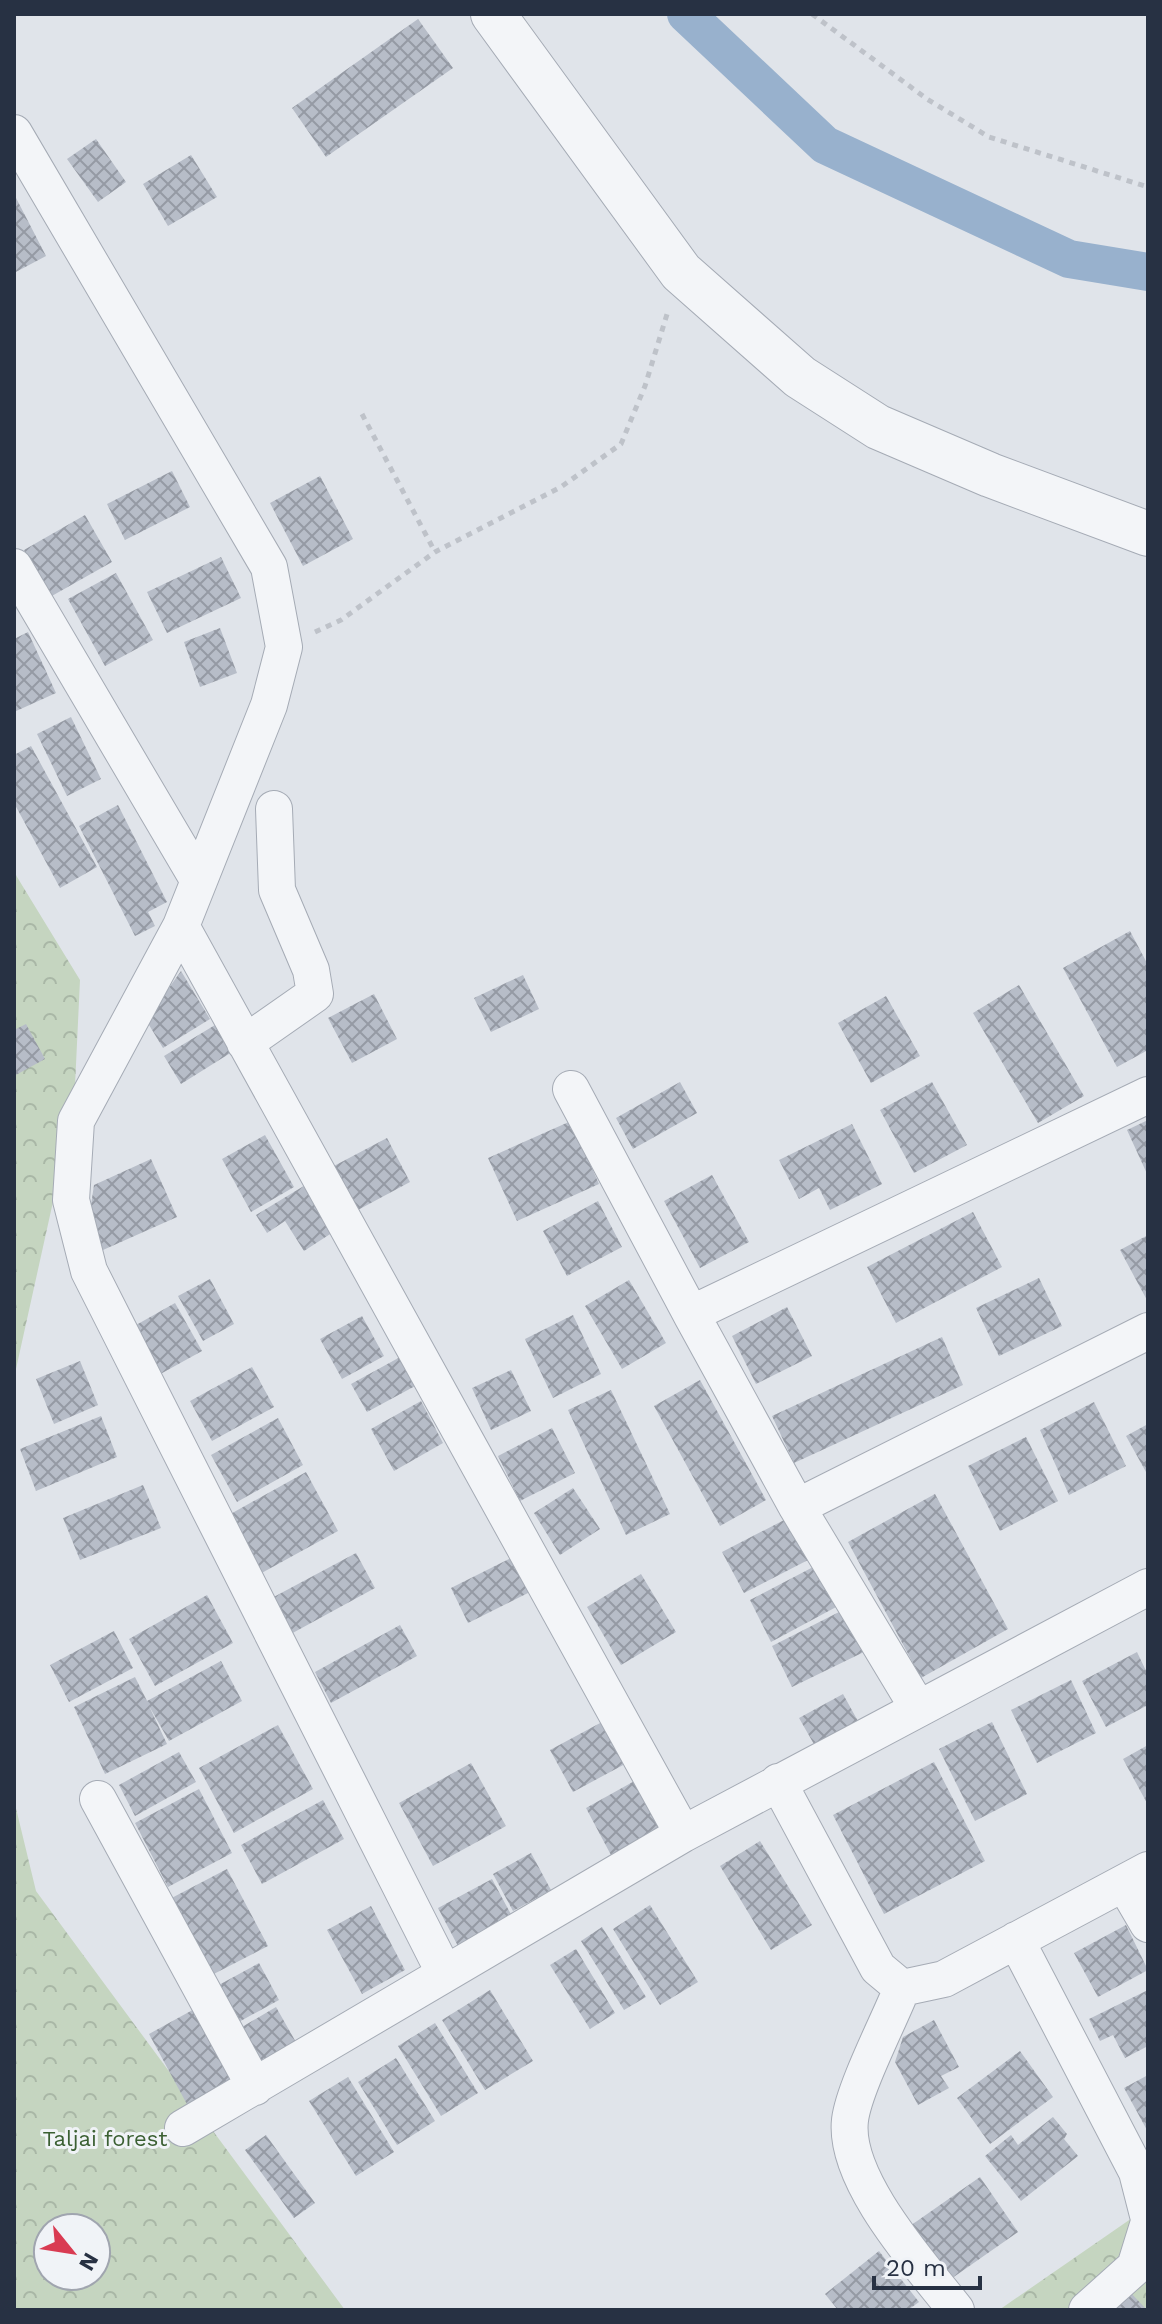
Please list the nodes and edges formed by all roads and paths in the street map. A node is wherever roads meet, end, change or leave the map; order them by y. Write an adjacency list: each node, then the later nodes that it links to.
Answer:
1 (493, 14): 5 (street)
2 (812, 14): 4 (path)
3 (14, 133): 10 (street)
4 (1148, 187)
5 (681, 272): 7 (street); 8 (path)
6 (362, 414): 8 (path)
7 (1148, 534)
8 (435, 552): 10 (path)
9 (14, 567): 12 (street)
10 (284, 647): 12 (street)
11 (274, 809): 14 (street)
12 (199, 881): 13 (street)
13 (181, 926): 14 (street); 28 (street)
14 (245, 1043): 24 (street)
15 (571, 1089): 17 (street)
16 (1148, 1095): 17 (street)
17 (691, 1314): 19 (street)
18 (1148, 1331): 19 (street)
19 (797, 1507): 21 (street)
20 (1148, 1587): 21 (street)
21 (918, 1708): 22 (street)
22 (778, 1782): 24 (street); 29 (street)
23 (98, 1799): 30 (street)
24 (683, 1834): 28 (street)
25 (1136, 1877): 26 (street); 27 (street)
26 (1148, 1924)
27 (1016, 1940): 29 (street); 32 (street)
28 (445, 1974): 30 (street)
29 (902, 1988): 34 (street)
30 (255, 2087): 31 (street)
31 (183, 2128)
32 (1148, 2215)
33 (1148, 2225): 35 (street)
34 (956, 2310)
35 (1087, 2310)

